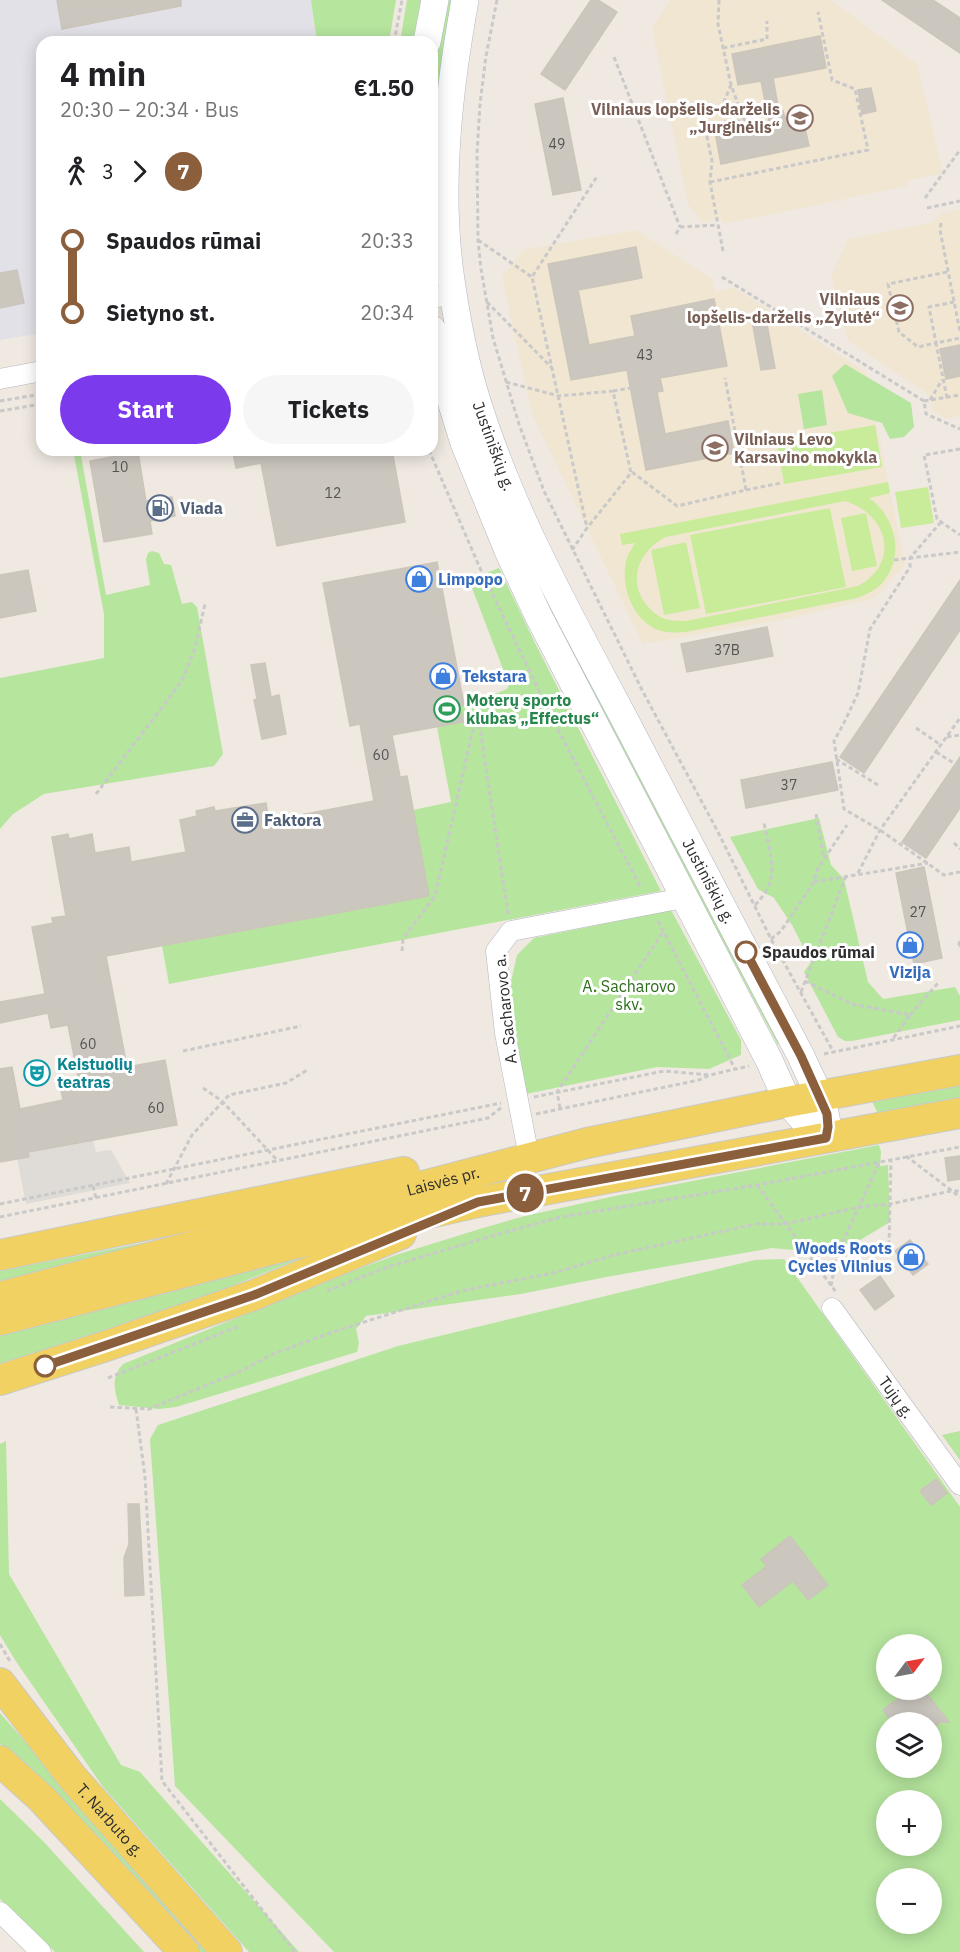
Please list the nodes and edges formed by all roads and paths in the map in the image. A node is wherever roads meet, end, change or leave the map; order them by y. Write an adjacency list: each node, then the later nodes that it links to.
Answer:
1 (402, 0): 8 (path)
2 (435, 0): 9 (main road)
3 (465, 0): 29 (main road, Justiniškių g.)
4 (497, 0): 24 (path)
5 (719, 0): 10 (path)
6 (818, 12): 16 (path)
7 (767, 21): 10 (path)
8 (395, 36)
9 (428, 36)
10 (723, 48): 12 (path)
11 (614, 57): 22 (path)
12 (731, 85): 13 (path); 13 (path)
13 (726, 123): 16 (path)
14 (960, 150): 17 (path)
15 (598, 175): 27 (path)
16 (710, 182): 21 (path)
17 (925, 198)
18 (960, 201): 19 (path)
19 (927, 208)
20 (941, 223): 26 (path)
21 (718, 225): 22 (path); 25 (path)
22 (680, 227): 23 (path)
23 (676, 234)
24 (478, 240): 27 (path); 30 (path)
25 (723, 251)
26 (947, 272): 31 (path); 34 (path)
27 (532, 277): 36 (path)
28 (722, 277): 49 (path)
29 (443, 296): 107 (main road, Justiniškių g.)
30 (486, 301): 36 (path); 41 (path)
31 (954, 302): 32 (path); 34 (path)
32 (960, 332)
33 (960, 338): 34 (path)
34 (936, 343): 40 (path)
35 (438, 353): 89 (main road, Justiniškių g.)
36 (552, 368): 46 (path)
37 (36, 372): 39 (street)
38 (725, 378): 58 (path)
39 (0, 379)
40 (943, 379): 47 (path); 50 (path)
41 (506, 382): 46 (path); 62 (path)
42 (631, 388): 43 (path)
43 (613, 391): 46 (path); 56 (path)
44 (36, 395): 48 (path)
45 (960, 395): 47 (path)
46 (559, 396): 60 (path)
47 (947, 398): 50 (path)
48 (0, 401)
49 (924, 401): 50 (path); 53 (path)
50 (930, 401)
51 (36, 405): 52 (path)
52 (0, 411)
53 (960, 429)
54 (960, 449): 59 (path)
55 (432, 456): 91 (path)
56 (630, 471): 58 (path); 60 (path)
57 (781, 483): 58 (path)
58 (746, 490)
59 (941, 522): 61 (path); 64 (path)
60 (587, 528): 62 (path)
61 (960, 536)
62 (572, 550): 90 (path)
63 (960, 552): 64 (path)
64 (910, 558): 65 (path); 73 (path)
65 (894, 560)
66 (205, 604): 76 (path)
67 (960, 718): 70 (path)
68 (916, 728): 71 (path)
69 (960, 735): 70 (path)
70 (947, 737): 71 (path)
71 (941, 746): 72 (path)
72 (936, 752): 74 (path); 80 (path)
73 (836, 759): 75 (path); 80 (path)
74 (960, 767)
75 (878, 785)
76 (96, 794)
77 (816, 814): 83 (path)
78 (764, 824): 90 (path)
79 (847, 825): 83 (path)
80 (880, 830): 84 (path); 86 (path)
81 (954, 843): 82 (path)
82 (960, 849)
83 (824, 859): 88 (path)
84 (928, 863): 85 (path); 86 (path)
85 (960, 872)
86 (858, 873): 87 (path)
87 (846, 876): 88 (path); 98 (path)
88 (814, 882): 94 (path)
89 (683, 898): 91 (street, A. Sacharovo a.); 108 (main road, Justiniškių g.)
90 (755, 905): 94 (path)
91 (650, 906): 92 (street, A. Sacharovo a.); 93 (path)
92 (511, 931): 97 (path); 117 (street, A. Sacharovo a.)
93 (663, 932): 110 (path); 114 (path)
94 (771, 939): 100 (path)
95 (960, 941): 96 (path)
96 (960, 946)
97 (402, 951)
98 (805, 981): 100 (path); 101 (path)
99 (938, 983): 101 (path)
100 (801, 993): 106 (path)
101 (910, 1015): 104 (path)
102 (301, 1026): 105 (path)
103 (960, 1026): 104 (path)
104 (892, 1041): 106 (path)
105 (183, 1051)
106 (834, 1053): 107 (path)
107 (801, 1056): 115 (main road, Justiniškių g.)
108 (770, 1062): 110 (path); 118 (main road, Justiniškių g.)
109 (309, 1069): 116 (path)
110 (735, 1069): 112 (path)
111 (960, 1070): 115 (main road, Laisvės pr.)
112 (710, 1075): 114 (path); 119 (path)
113 (203, 1088): 116 (path)
114 (557, 1092): 117 (path); 119 (path)
115 (818, 1096): 118 (main road, Laisvės pr.); 121 (main road, Justiniškių g.)
116 (222, 1101): 123 (path); 130 (path)
117 (512, 1101): 119 (path); 123 (path); 125 (street, A. Sacharovo a.); 127 (path)
118 (787, 1102): 121 (main road, Justiniškių g.); 125 (main road, Laisvės pr.)
119 (560, 1109)
120 (960, 1113): 121 (main road, Laisvės pr.)
121 (826, 1138): 138 (main road, Laisvės pr.)
122 (960, 1147): 124 (path)
123 (268, 1150): 127 (path); 130 (path)
124 (906, 1156): 126 (path); 134 (path)
125 (529, 1157): 129 (main road, Laisvės pr.)
126 (891, 1159): 128 (path); 140 (path)
127 (278, 1161): 131 (path)
128 (879, 1162): 132 (path); 141 (path)
129 (494, 1167): 145 (main road); 147 (main road, Laisvės pr.)
130 (174, 1170): 131 (path); 133 (path)
131 (166, 1184): 137 (path)
132 (757, 1185): 143 (path); 146 (path)
133 (93, 1186): 137 (path); 139 (path)
134 (951, 1191): 135 (path); 136 (path); 140 (path)
135 (960, 1191)
136 (960, 1197)
137 (96, 1198): 142 (path)
138 (478, 1202): 147 (main road, Laisvės pr.); 153 (main road, Laisvės pr.)
139 (0, 1204)
140 (890, 1204): 141 (path); 144 (path)
141 (859, 1207): 143 (path); 143 (path)
142 (0, 1217)
143 (785, 1224): 155 (path)
144 (889, 1245)
145 (0, 1255)
146 (322, 1293)
147 (48, 1296): 148 (main road, Laisvės pr.); 150 (main road, Laisvės pr.)
148 (0, 1297)
149 (832, 1308): 156 (street, Tujų g.)
150 (0, 1320)
151 (241, 1325): 152 (path)
152 (108, 1378)
153 (0, 1380)
154 (110, 1407): 155 (path)
155 (136, 1409): 163 (path)
156 (960, 1485)
157 (0, 1683): 162 (main road, T. Narbuto g.)
158 (0, 1761): 161 (main road, T. Narbuto g.)
159 (0, 1912): 160 (street)
160 (41, 1952)
161 (184, 1952)
162 (227, 1952)
163 (296, 1952)

